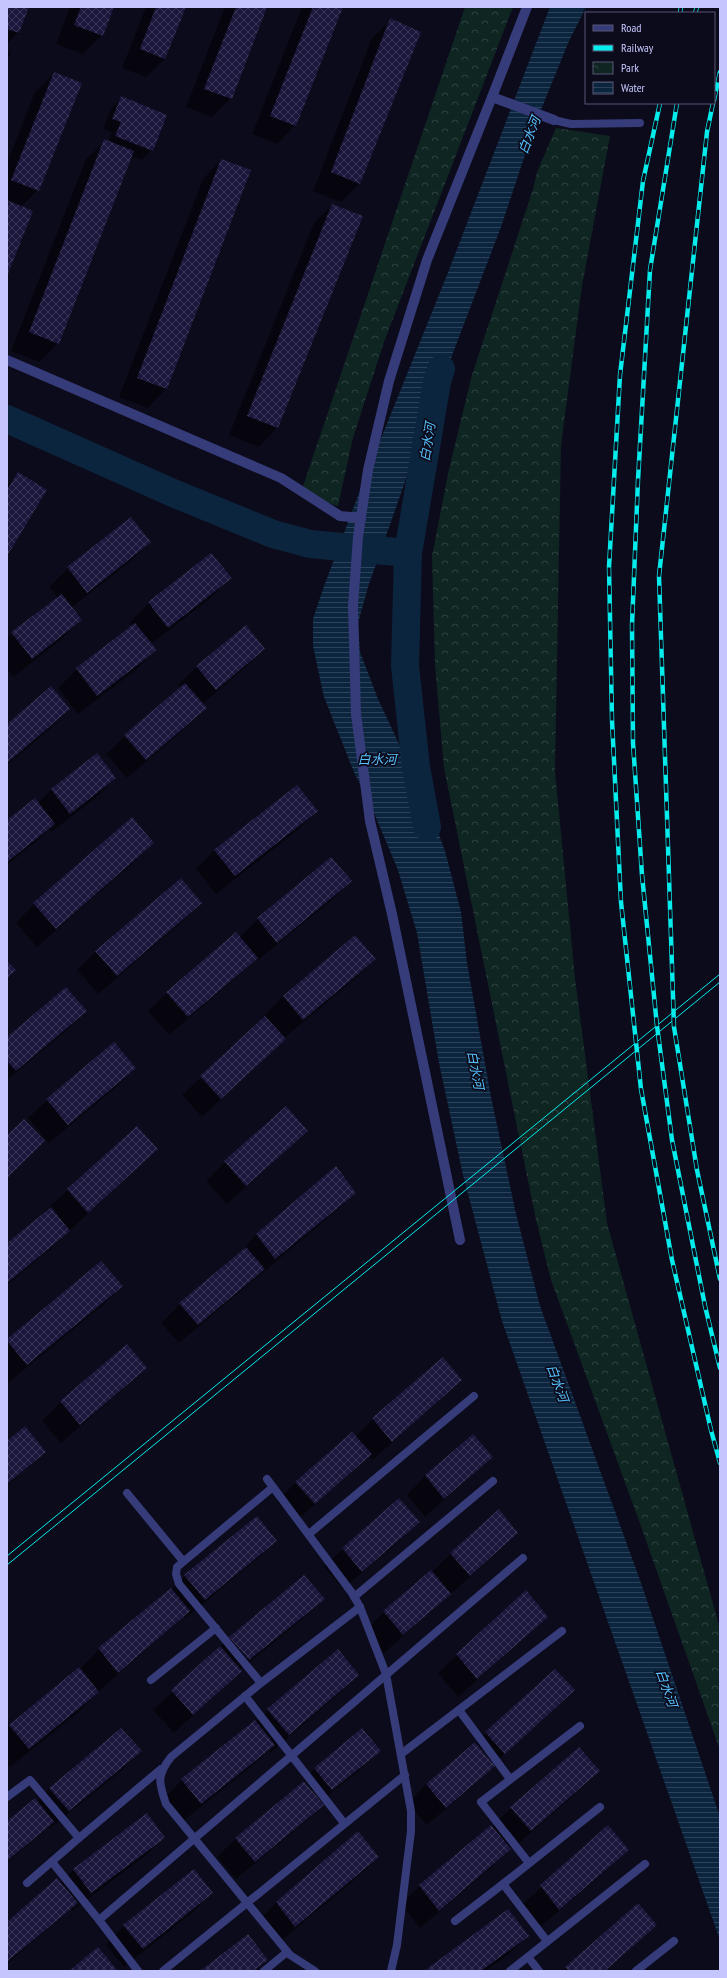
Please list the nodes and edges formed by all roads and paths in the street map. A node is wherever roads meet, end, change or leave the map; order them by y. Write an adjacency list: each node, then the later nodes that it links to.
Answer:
1 (527, 7): 2 (street)
2 (496, 98): 3 (street); 6 (street)
3 (554, 120): 4 (lane)
4 (640, 123)
5 (7, 360): 6 (street)
6 (361, 518): 7 (street)
7 (460, 1240)
8 (474, 1396): 13 (lane)
9 (267, 1479): 11 (lane)
10 (493, 1481): 16 (lane)
11 (273, 1487): 13 (lane); 15 (lane)
12 (128, 1493): 15 (lane)
13 (309, 1534): 16 (lane)
14 (523, 1558): 20 (lane)
15 (183, 1561): 18 (lane)
16 (354, 1597): 17 (lane)
17 (360, 1607): 20 (lane); 22 (lane)
18 (216, 1628): 21 (lane); 22 (lane)
19 (562, 1631): 24 (lane)
20 (386, 1674): 26 (lane); 27 (lane)
21 (152, 1680)
22 (261, 1682): 23 (lane)
23 (245, 1696): 27 (lane); 28 (lane)
24 (459, 1710): 26 (lane); 30 (lane)
25 (580, 1726): 30 (lane)
26 (401, 1754): 29 (lane)
27 (291, 1755): 33 (lane); 35 (lane)
28 (161, 1769): 34 (lane); 35 (lane)
29 (405, 1775): 33 (lane); 52 (lane)
30 (510, 1779): 37 (lane)
31 (7, 1797): 34 (lane)
32 (600, 1807): 37 (lane)
33 (344, 1823): 41 (lane)
34 (79, 1838): 36 (lane)
35 (194, 1839): 41 (lane); 42 (lane)
36 (52, 1862): 39 (lane); 42 (lane)
37 (529, 1863): 40 (lane)
38 (645, 1864): 44 (lane)
39 (27, 1883)
40 (503, 1884): 43 (lane); 44 (lane)
41 (246, 1902): 46 (lane); 49 (lane)
42 (99, 1920): 48 (lane)
43 (455, 1921)
44 (547, 1941): 47 (lane)
45 (674, 1941): 55 (lane)
46 (287, 1952): 50 (lane); 51 (lane)
47 (528, 1957): 53 (lane); 54 (lane)
48 (138, 1971)
49 (162, 1971)
50 (264, 1971)
51 (315, 1971)
52 (391, 1971)
53 (510, 1971)
54 (539, 1971)
55 (636, 1971)

